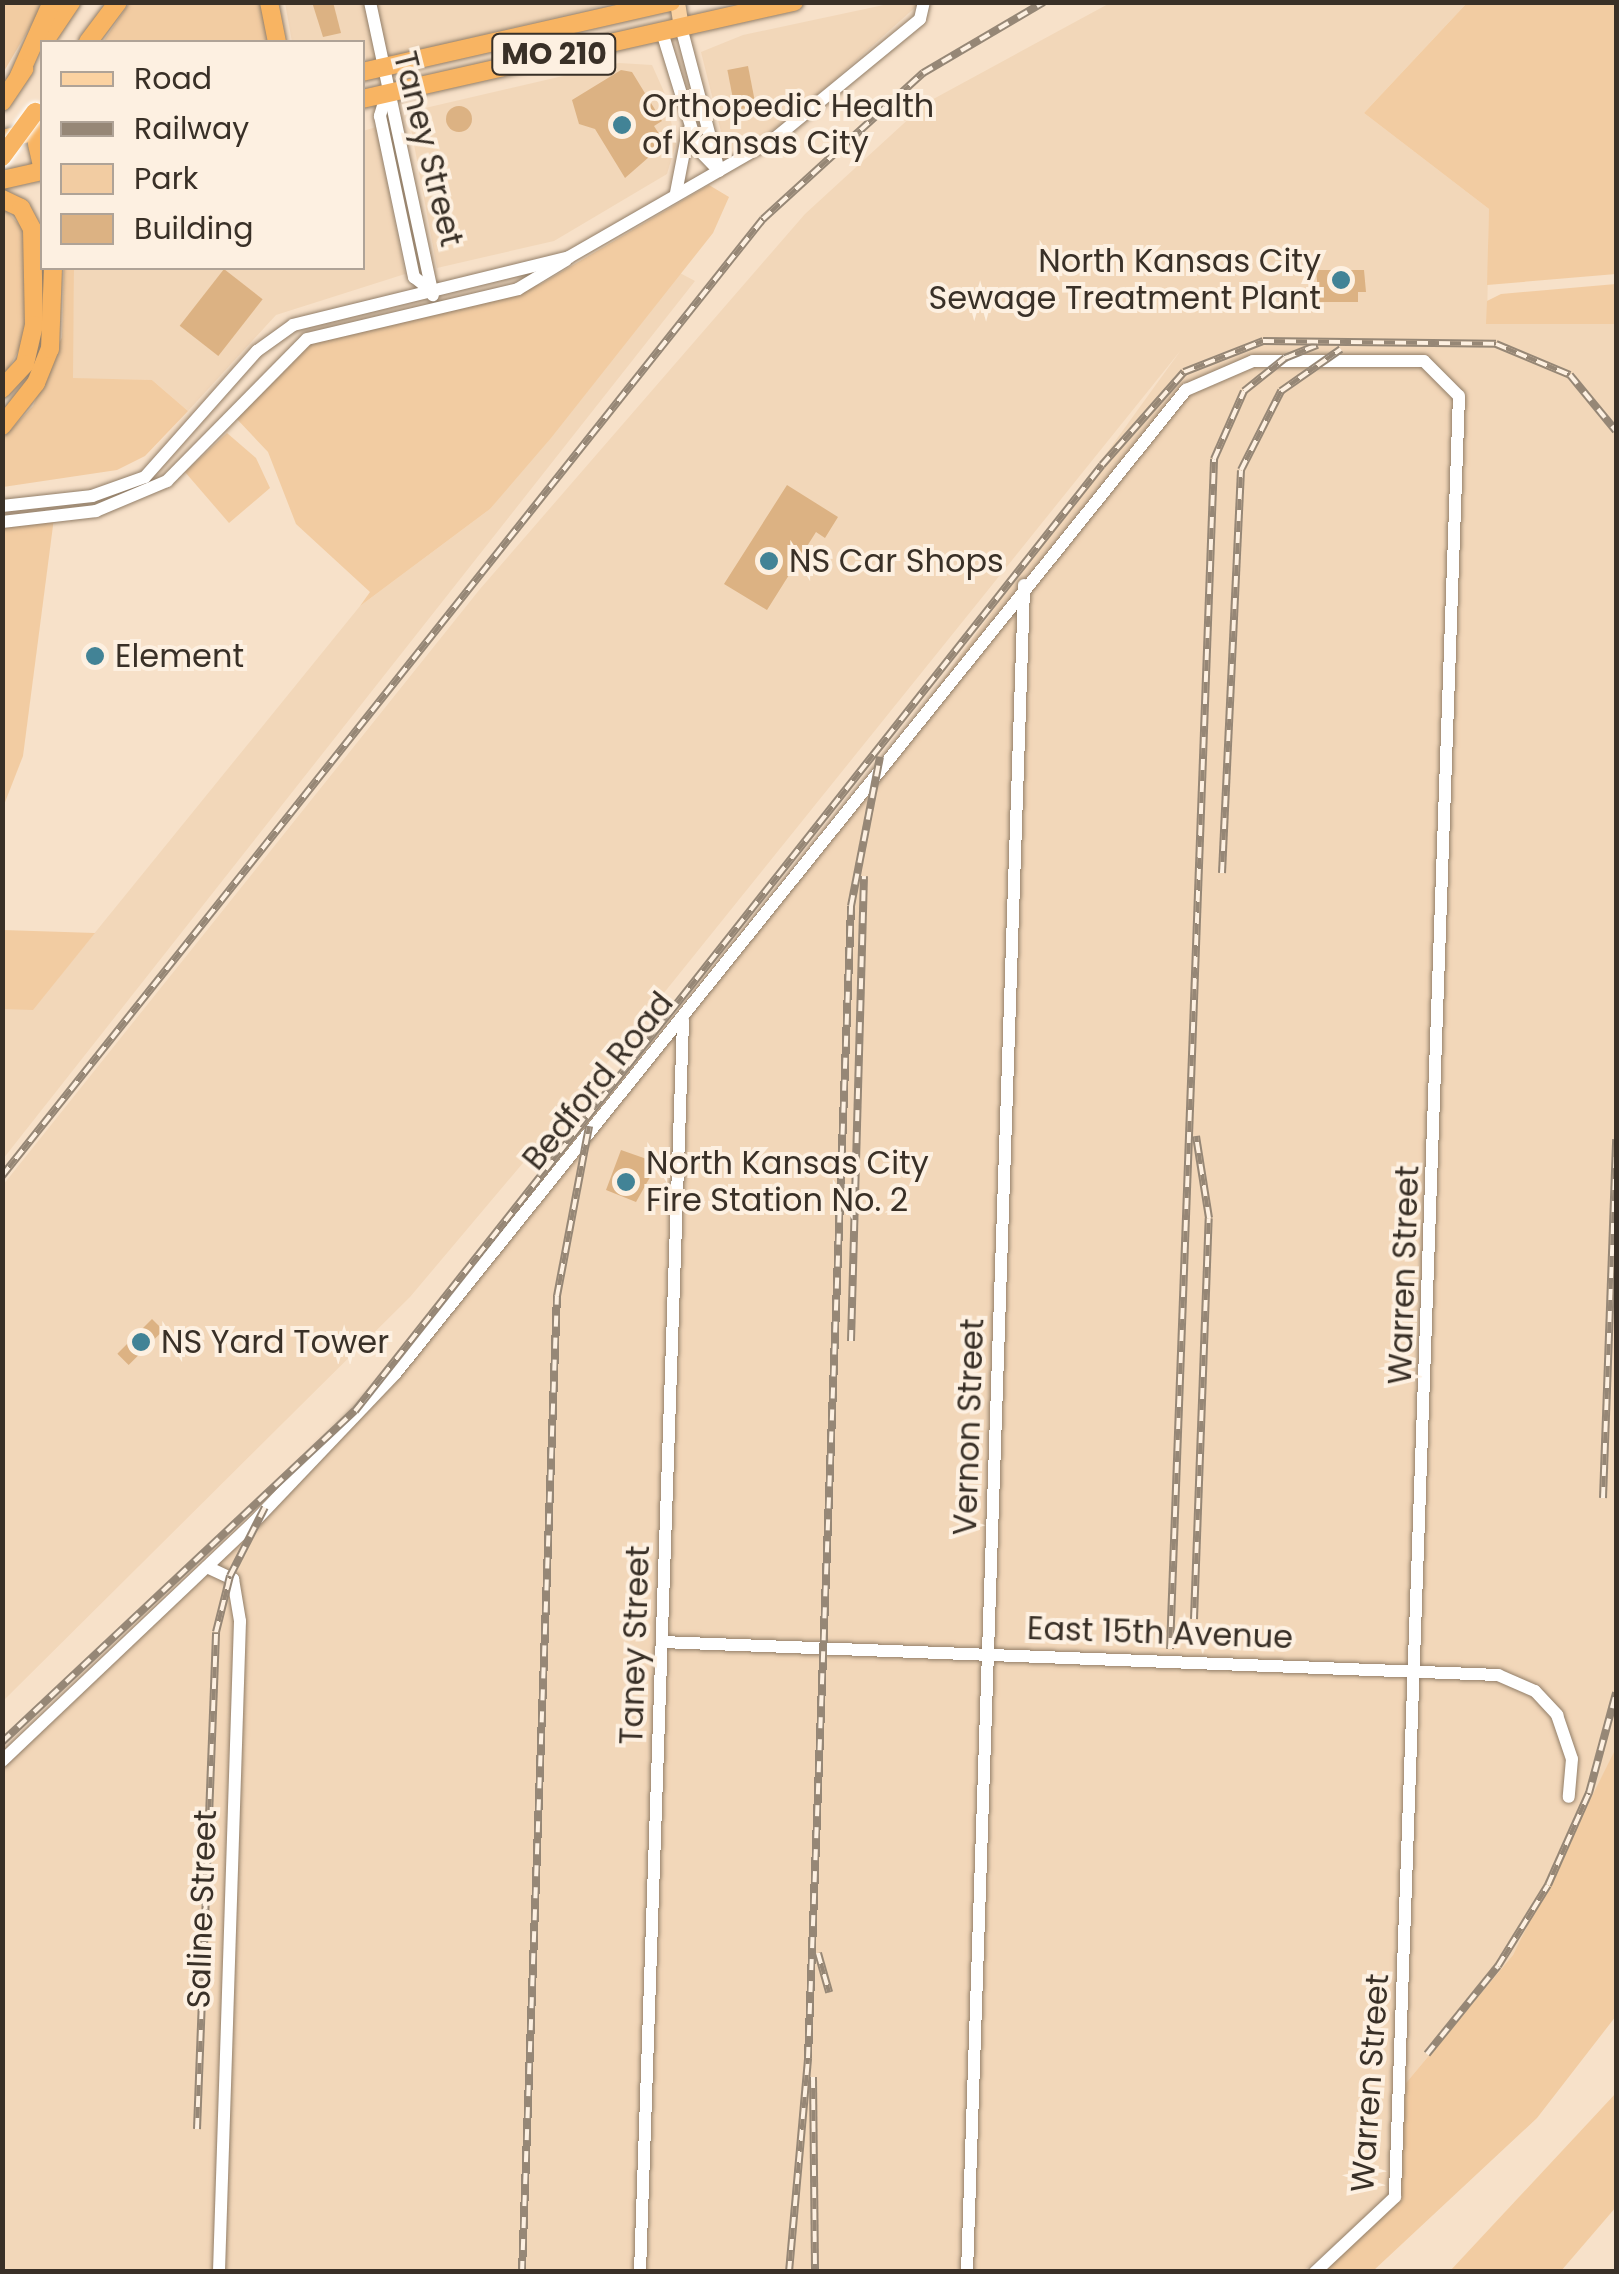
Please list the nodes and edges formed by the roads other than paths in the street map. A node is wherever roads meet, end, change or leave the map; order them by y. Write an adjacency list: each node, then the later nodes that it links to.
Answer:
1 (52, 2): 16 (highway)
2 (72, 2): 11 (highway)
3 (118, 2): 12 (highway)
4 (269, 2): 13 (highway)
5 (370, 2): 15 (street, Taney Street)
6 (794, 2): 9 (highway, MO 210)
7 (924, 2): 27 (street)
8 (666, 3): 9 (main road); 10 (main road); 15 (highway, MO 210)
9 (681, 27): 10 (highway, MO 210); 27 (street)
10 (662, 32): 17 (highway, MO 210); 21 (street)
11 (45, 40)
12 (90, 40)
13 (277, 40)
14 (40, 47): 16 (highway)
15 (371, 70): 17 (street, Taney Street)
16 (19, 76): 19 (highway)
17 (386, 94): 18 (highway, MO 210); 33 (street, Taney Street)
18 (365, 98)
19 (2, 102)
20 (39, 107): 25 (highway, bridge)
21 (687, 118): 27 (street); 29 (street)
22 (2, 139): 24 (highway)
23 (40, 139): 25 (main road)
24 (40, 139)
25 (2, 155)
26 (40, 169): 28 (highway)
27 (719, 171): 29 (street)
28 (2, 180)
29 (676, 194): 31 (street)
30 (2, 199): 36 (highway)
31 (569, 257): 33 (street); 34 (street)
32 (53, 270): 37 (highway)
33 (432, 291): 34 (street, Taney Street); 38 (street)
34 (437, 307): 39 (street)
35 (1412, 358): 40 (street, Bedford Road); 45 (street, Warren Street)
36 (2, 389)
37 (2, 426)
38 (2, 506)
39 (2, 522)
40 (1024, 585): 41 (street, Bedford Road); 44 (street, Vernon Street)
41 (682, 1020): 42 (street, Bedford Road); 43 (street, Taney Street)
42 (207, 1567): 46 (street, Bedford Road); 48 (street, Saline Street)
43 (662, 1642): 44 (street, East 15th Avenue); 49 (street, Taney Street)
44 (989, 1654): 45 (street, East 15th Avenue); 50 (street, Vernon Street)
45 (1418, 1670): 47 (street, East 15th Avenue); 51 (street, Warren Street)
46 (2, 1761)
47 (1569, 1797)
48 (219, 2272)
49 (640, 2272)
50 (968, 2272)
51 (1315, 2272)

